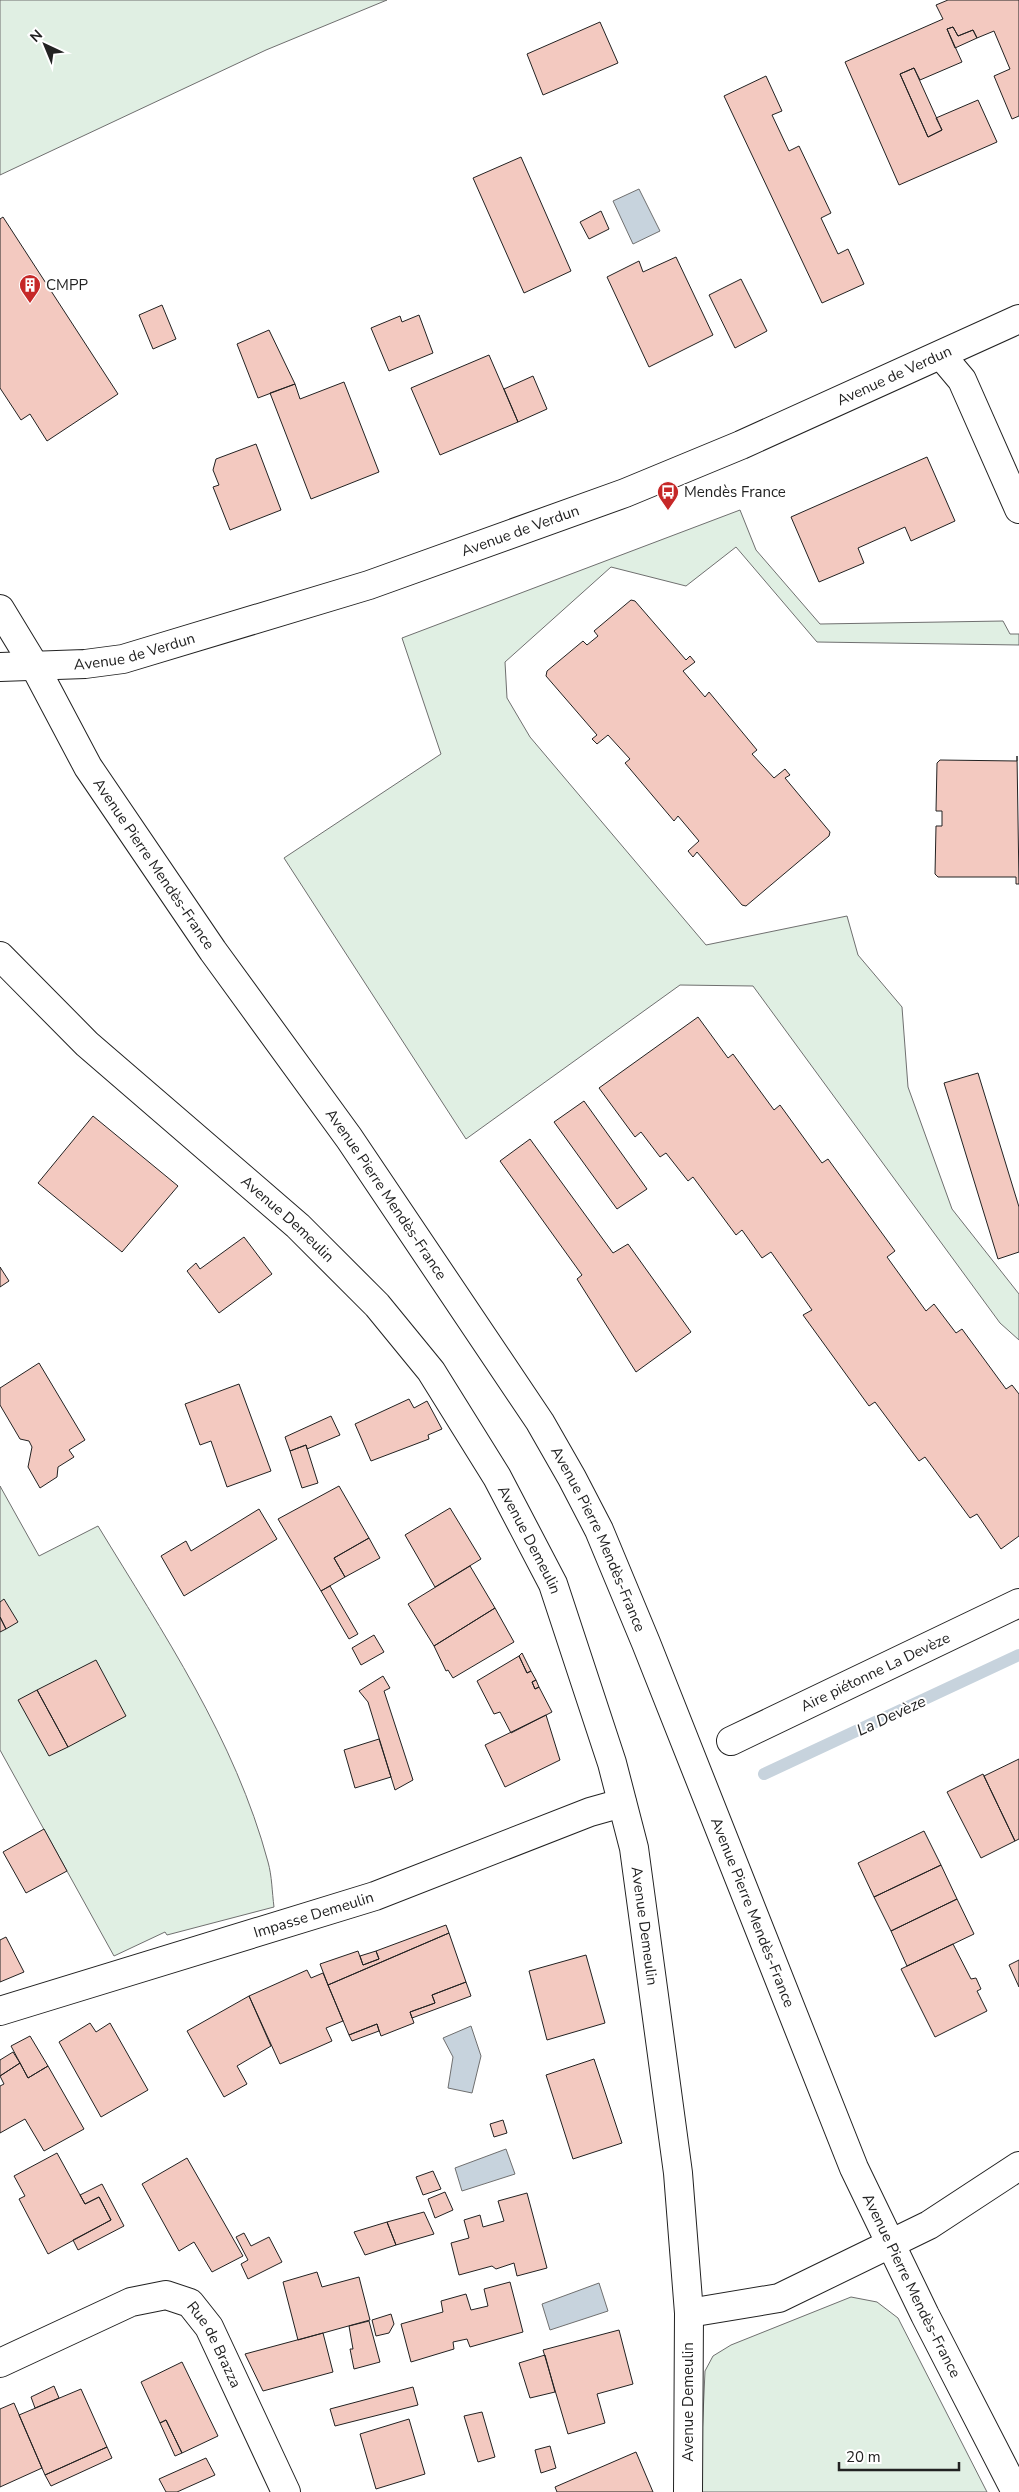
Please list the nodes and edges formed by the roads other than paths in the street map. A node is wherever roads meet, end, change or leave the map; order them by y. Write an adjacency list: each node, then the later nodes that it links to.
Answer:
1 (1019, 319): 2 (street, Avenue de Verdun)
2 (941, 355): 3 (street); 5 (street, Avenue de Verdun)
3 (1019, 509)
4 (0, 609): 5 (street, Avenue Pierre Mendès-France)
5 (34, 665): 6 (street, Avenue de Verdun); 13 (street, Avenue Pierre Mendès-France)
6 (0, 667)
7 (0, 956): 10 (street, Avenue Demeulin)
8 (1019, 1603): 9 (street, Aire piétonne La Devèze)
9 (731, 1742)
10 (622, 1803): 11 (street, Impasse Demeulin); 14 (street, Avenue Demeulin)
11 (0, 2011)
12 (1019, 2166): 13 (street)
13 (892, 2245): 14 (street); 18 (street, Avenue Pierre Mendès-France)
14 (689, 2313): 17 (street, Avenue Demeulin)
15 (0, 2363): 16 (street, Rue de Brazza)
16 (286, 2492)
17 (688, 2492)
18 (1016, 2492)

